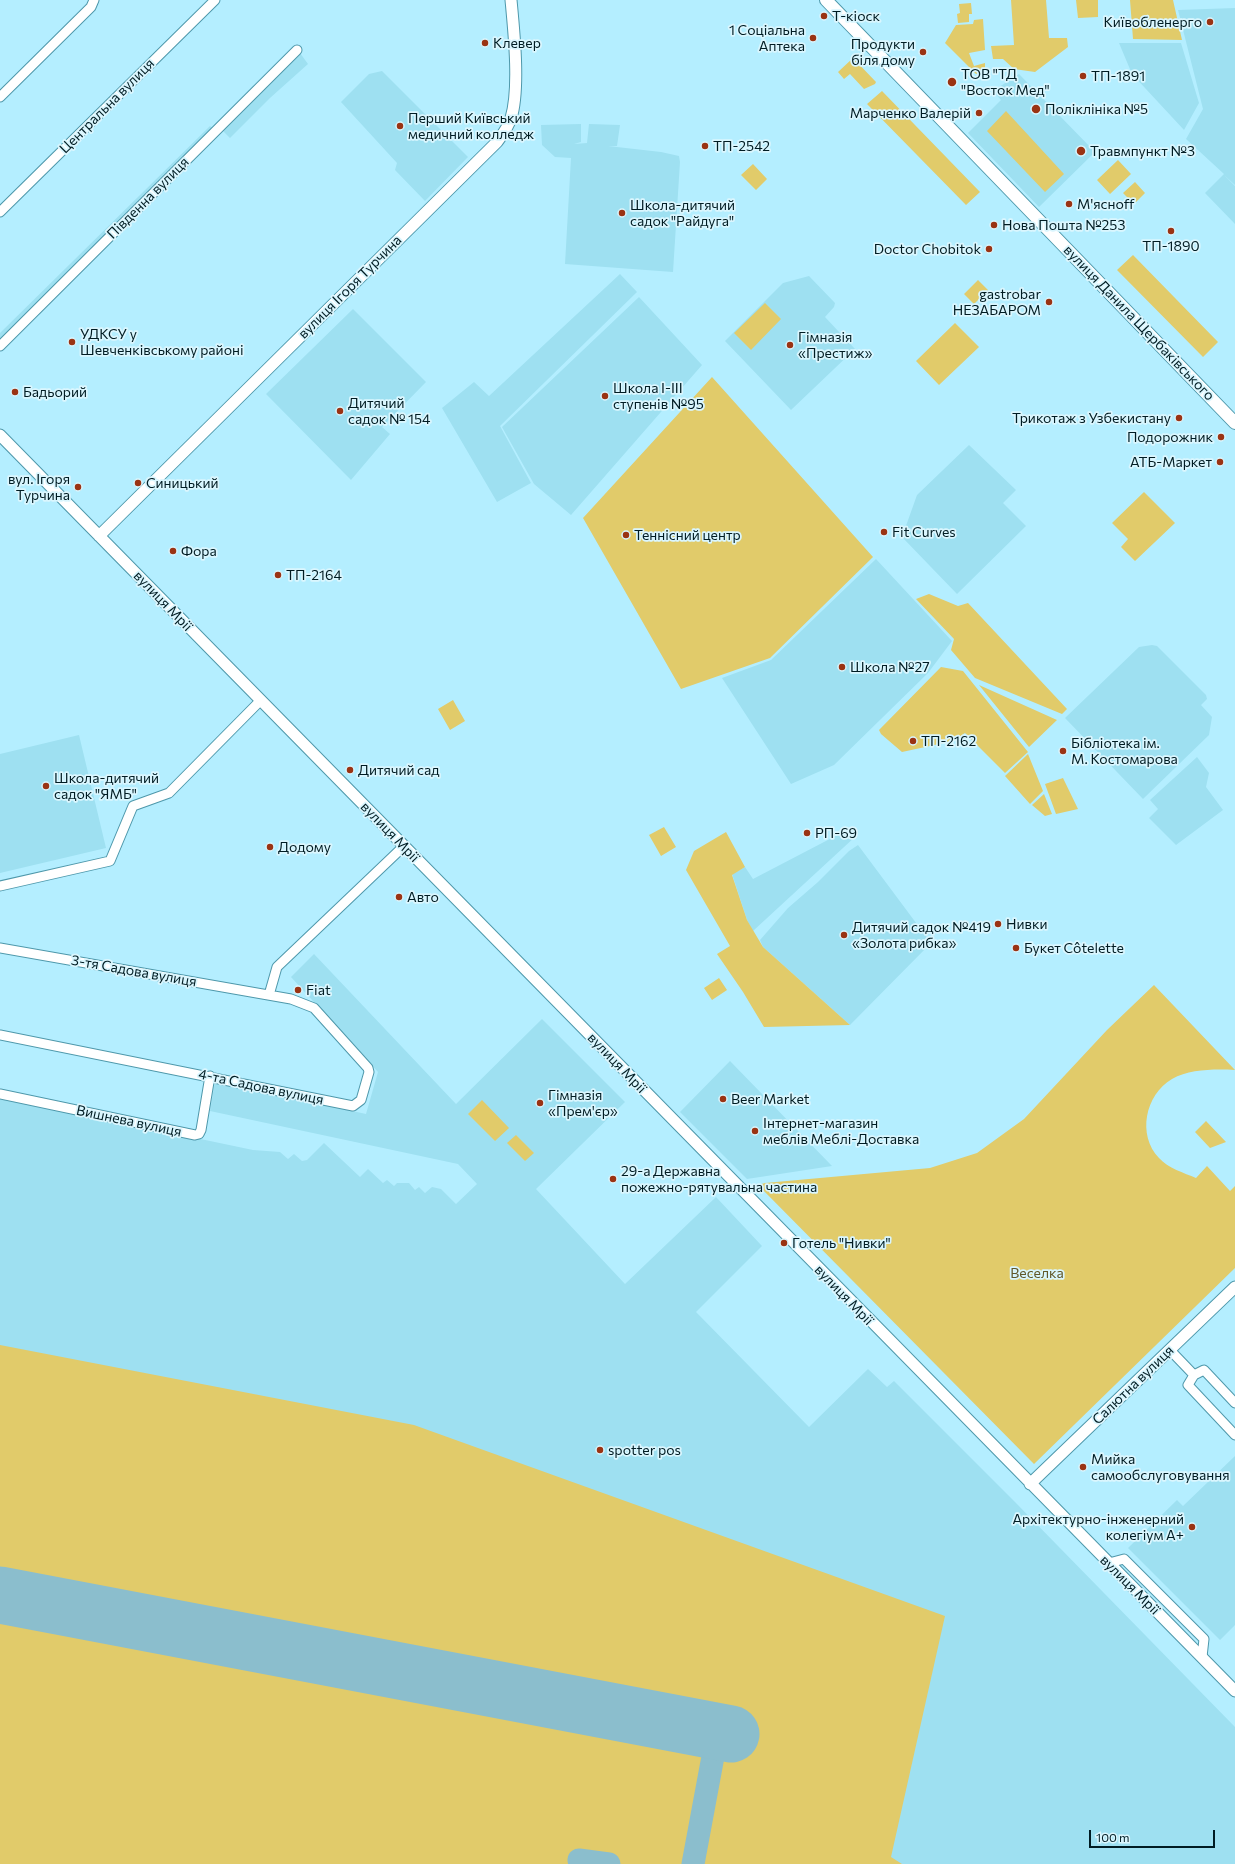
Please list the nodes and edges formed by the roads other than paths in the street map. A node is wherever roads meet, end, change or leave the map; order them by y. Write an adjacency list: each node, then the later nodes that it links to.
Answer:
1 (94, 0): 6 (street)
2 (215, 0): 7 (street, Центральна вулиця)
3 (511, 0): 11 (street, вулиця Ігоря Турчина)
4 (826, 0): 9 (main road, вулиця Данила Щербаківського)
5 (297, 50): 8 (street, Південна вулиця)
6 (0, 97)
7 (0, 212)
8 (0, 346)
9 (1235, 423)
10 (0, 435): 11 (street, вулиця Мрії)
11 (99, 536): 12 (street, вулиця Мрії)
12 (261, 700): 13 (street, вулиця Мрії); 14 (street)
13 (404, 846): 16 (street); 25 (street, вулиця Мрії)
14 (0, 886)
15 (0, 948): 16 (street, 3-тя Садова вулиця)
16 (269, 995): 18 (street, 4-та Садова вулиця)
17 (0, 1035): 18 (street, 4-та Садова вулиця)
18 (210, 1076): 19 (street, Вишнева вулиця)
19 (0, 1094)
20 (1235, 1287): 21 (street, Салютна вулиця)
21 (1170, 1350): 22 (street); 25 (street, Салютна вулиця)
22 (1194, 1375): 23 (street); 24 (street)
23 (1235, 1403)
24 (1235, 1435)
25 (1030, 1484): 26 (street, вулиця Мрії)
26 (1235, 1691)

